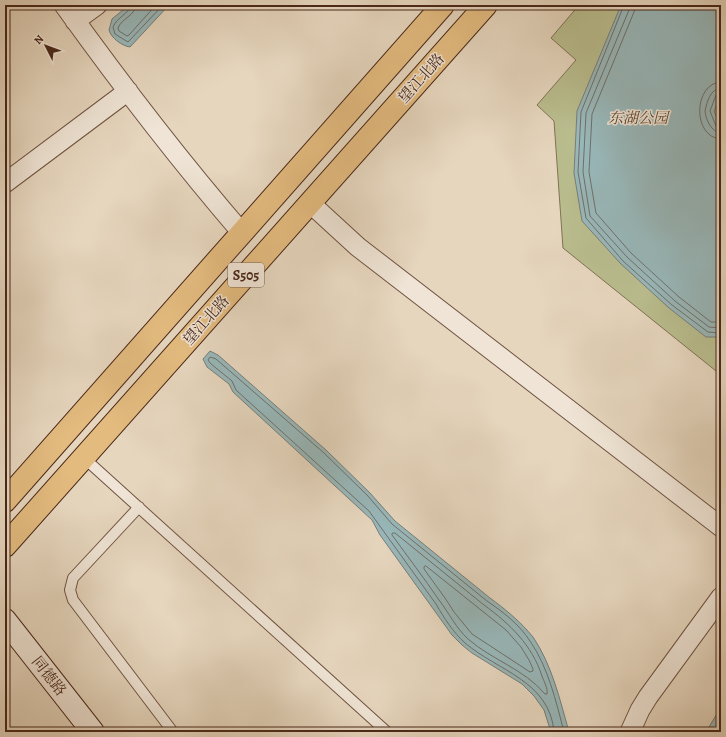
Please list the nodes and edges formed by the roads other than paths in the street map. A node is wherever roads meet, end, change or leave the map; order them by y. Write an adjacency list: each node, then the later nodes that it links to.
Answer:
1 (64, 5): 5 (street)
2 (97, 5): 5 (street)
3 (443, 5): 9 (main road, 望江北路 / S505)
4 (486, 5): 8 (main road, 望江北路 / S505)
5 (75, 21): 6 (street)
6 (128, 91): 7 (street); 9 (street)
7 (5, 183)
8 (310, 203): 10 (main road, 望江北路 / S505); 13 (street)
9 (242, 233): 11 (main road, 望江北路 / S505)
10 (84, 458): 12 (lane); 14 (main road, 望江北路 / S505)
11 (5, 501)
12 (139, 507): 18 (lane); 19 (lane)
13 (721, 526)
14 (5, 546)
15 (721, 597): 20 (street)
16 (5, 620): 17 (street, 同德路)
17 (93, 732)
18 (173, 732)
19 (388, 732)
20 (630, 732)

